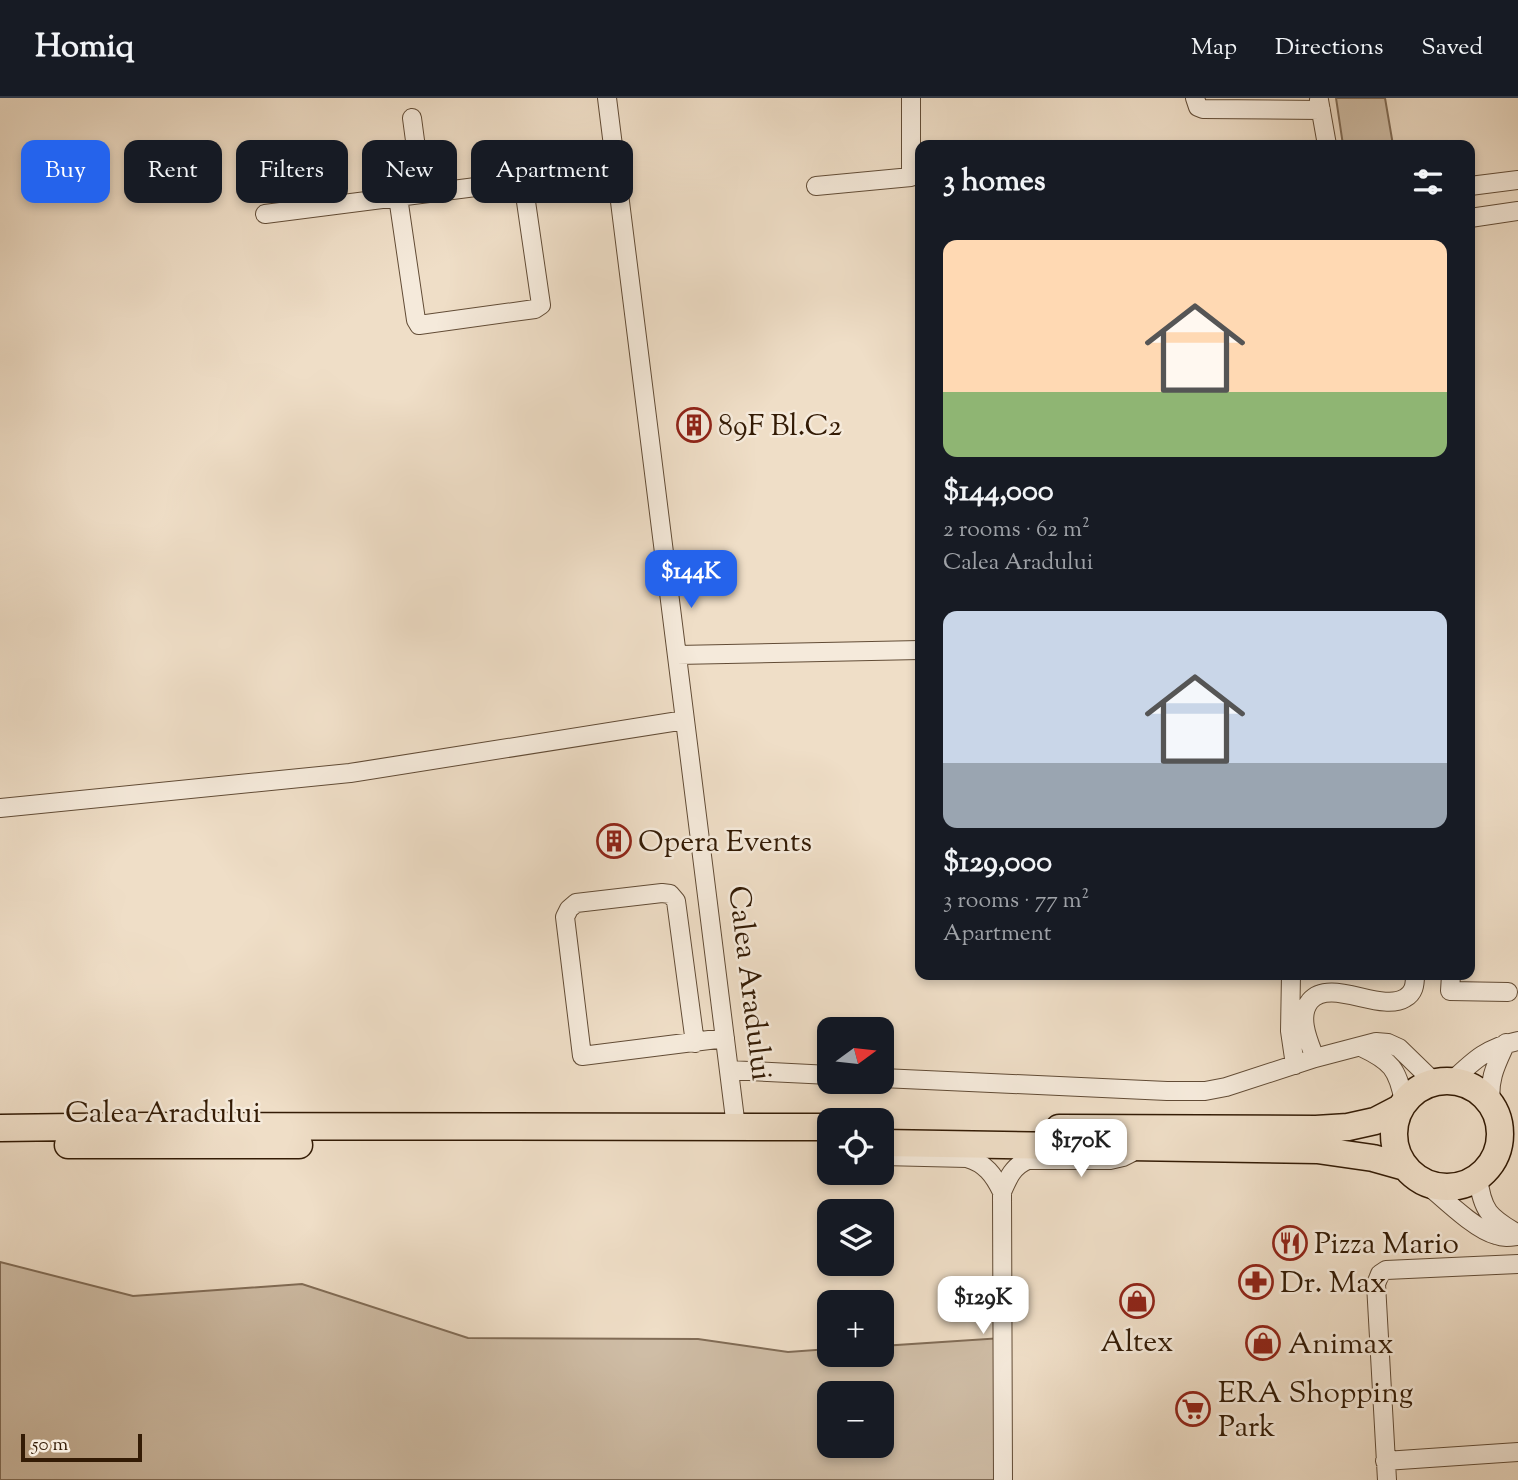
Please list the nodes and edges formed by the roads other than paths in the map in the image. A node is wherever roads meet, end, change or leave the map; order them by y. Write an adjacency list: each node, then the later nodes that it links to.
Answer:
1 (607, 98): 7 (street, Calea Aradului)
2 (911, 98): 11 (street)
3 (1195, 98): 4 (street)
4 (1320, 104): 8 (street)
5 (412, 118): 6 (street)
6 (415, 140)
7 (613, 140)
8 (1326, 140)
9 (1518, 180): 10 (street)
10 (1475, 185)
11 (816, 186)
12 (362, 202): 17 (street)
13 (399, 203): 14 (street)
14 (526, 203)
15 (621, 203): 20 (street, Calea Aradului)
16 (1518, 211): 18 (street)
17 (265, 214)
18 (1475, 217)
19 (915, 650): 20 (street)
20 (677, 655): 21 (street, Calea Aradului)
21 (685, 720): 22 (street); 27 (street, Calea Aradului)
22 (0, 808)
23 (1290, 980): 32 (street)
24 (1415, 980): 31 (street)
25 (1451, 980): 26 (street)
26 (1508, 992)
27 (725, 1038): 28 (street); 33 (street, Calea Aradului)
28 (695, 1042): 28 (street)
29 (1512, 1042): 36 (street); 37 (street)
30 (1361, 1047): 31 (street); 36 (street); 38 (street)
31 (1315, 1058): 32 (street)
32 (1294, 1065): 35 (street)
33 (729, 1070): 34 (street); 39 (street, Calea Aradului)
34 (817, 1074)
35 (894, 1079)
36 (1443, 1081): 37 (highway); 38 (highway)
37 (1491, 1104): 49 (highway)
38 (1402, 1105): 41 (highway); 48 (highway)
39 (736, 1127): 40 (highway, Calea Aradului); 42 (highway, Calea Aradului)
40 (817, 1127)
41 (894, 1127)
42 (0, 1128)
43 (817, 1143): 45 (highway, Calea Aradului)
44 (894, 1143): 46 (highway)
45 (0, 1145)
46 (1144, 1147): 48 (highway); 50 (street)
47 (894, 1156): 50 (street)
48 (1415, 1175): 49 (highway); 51 (street)
49 (1478, 1177): 51 (street)
50 (1002, 1192): 55 (street)
51 (1518, 1235)
52 (1518, 1264): 54 (street)
53 (1518, 1451): 54 (street)
54 (1385, 1461): 56 (street)
55 (1003, 1480)
56 (1387, 1480)

